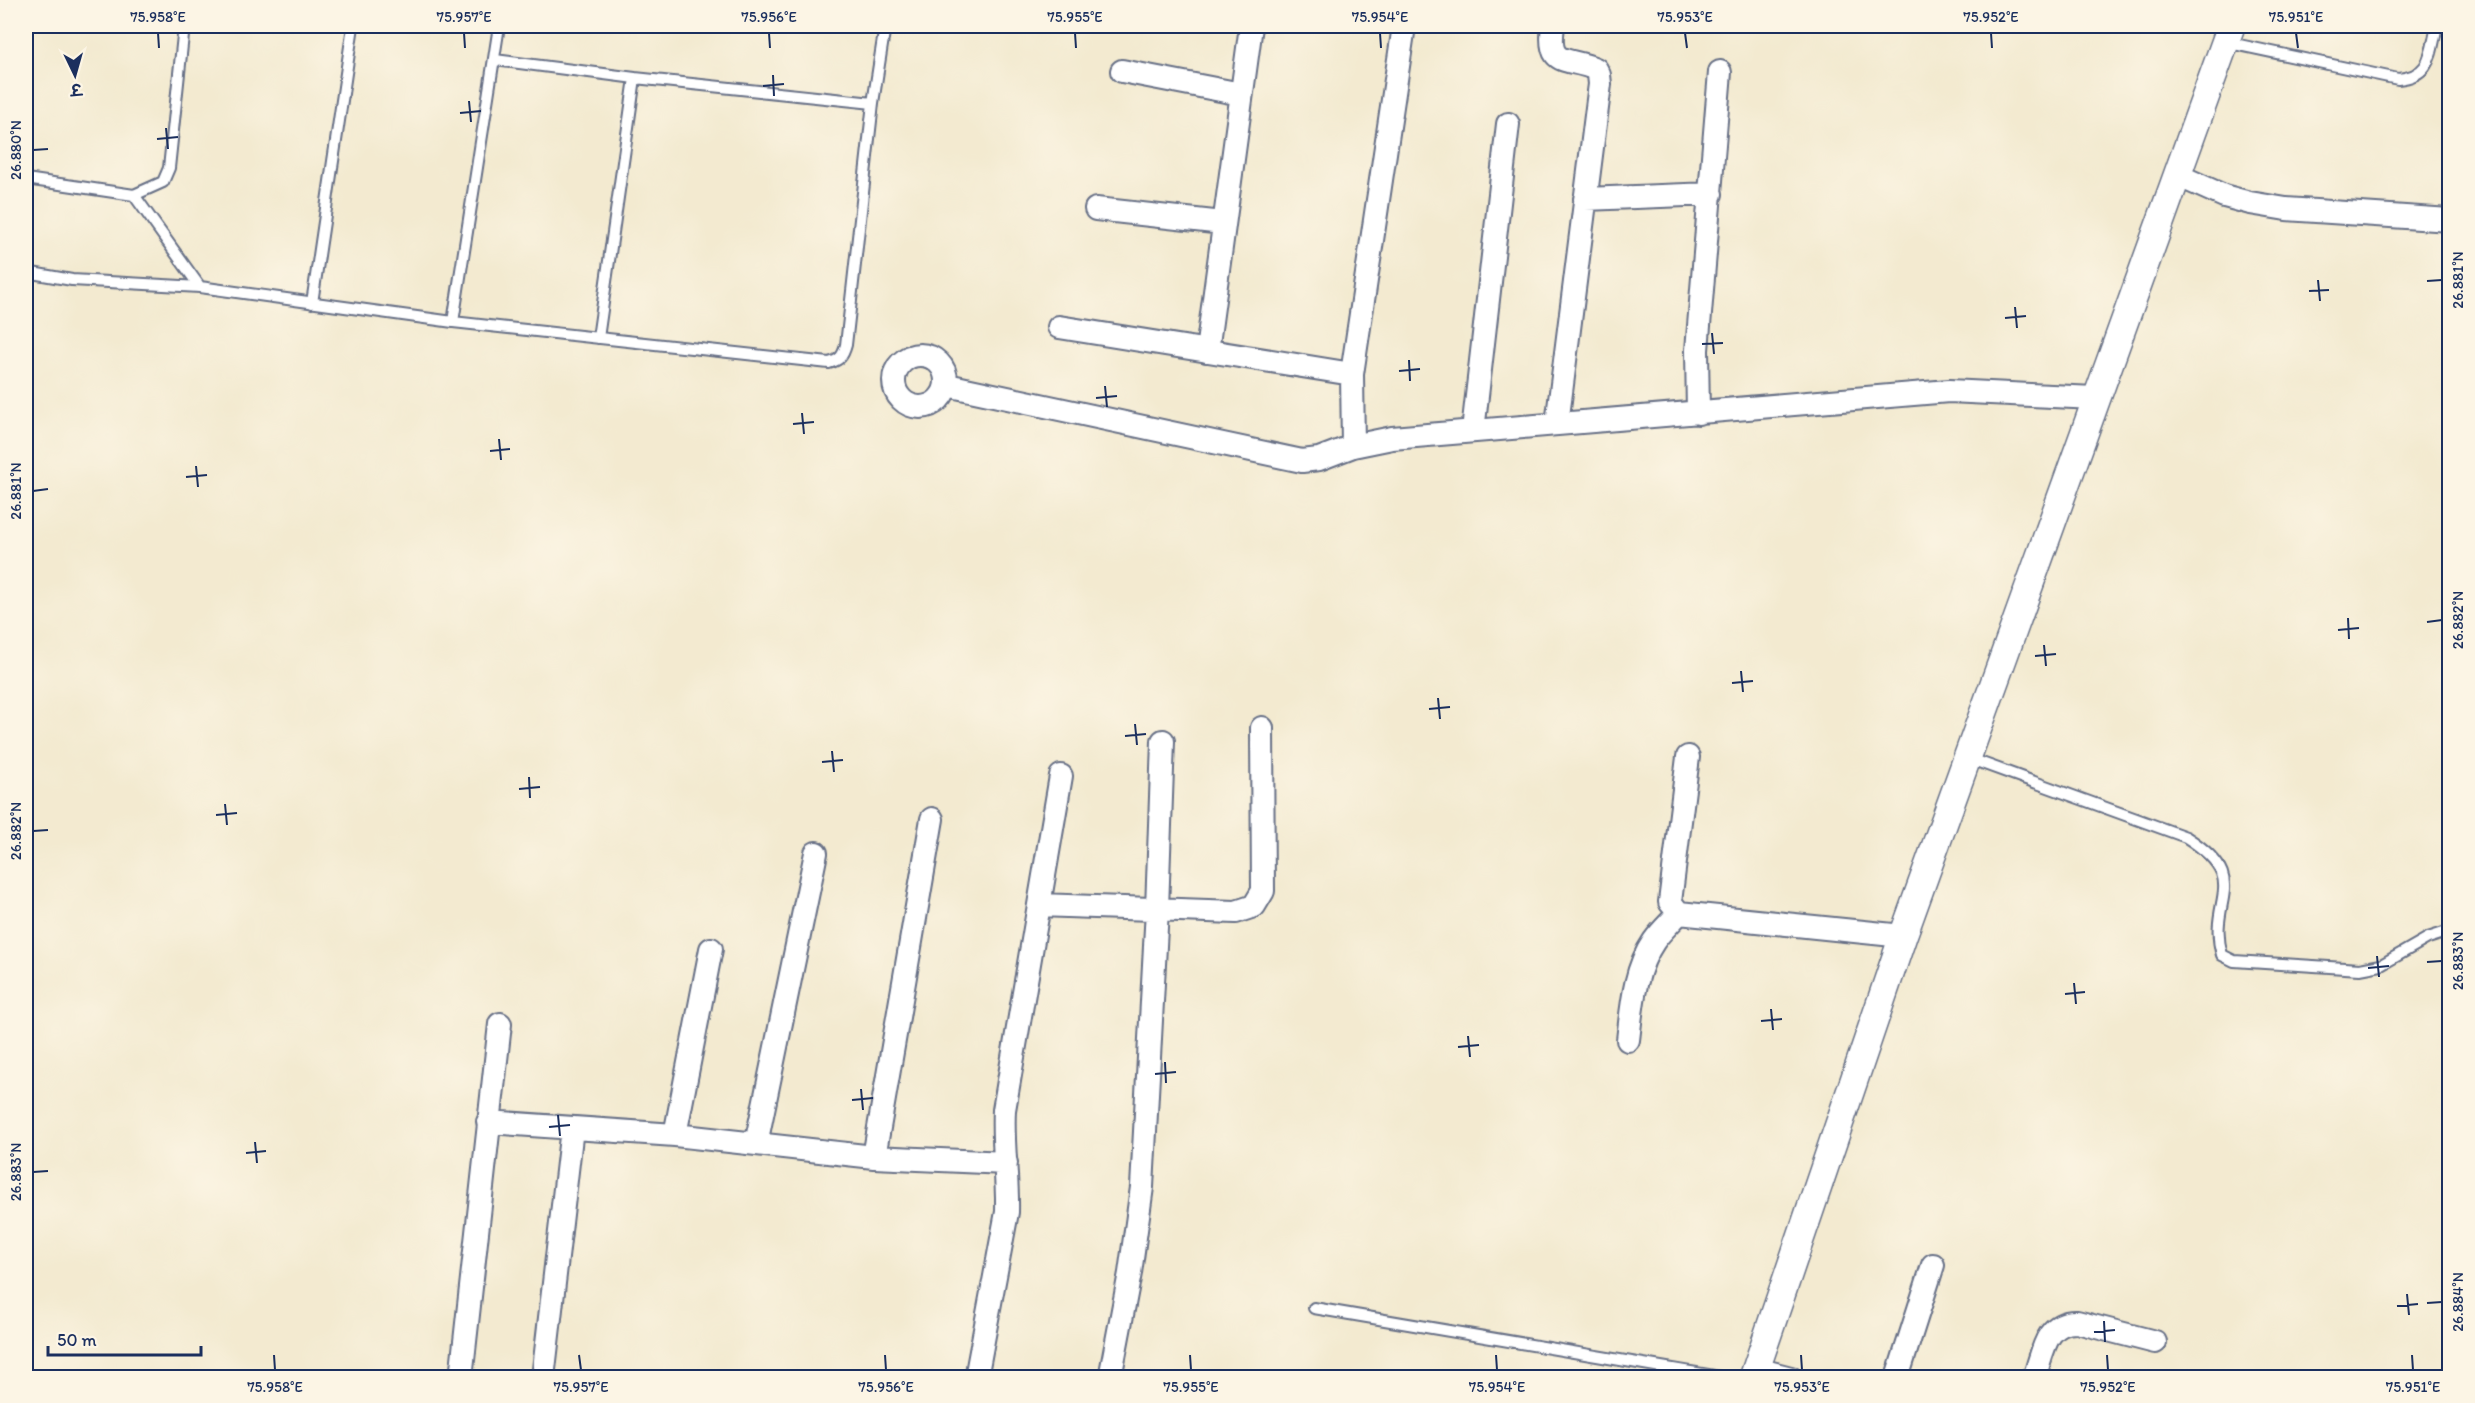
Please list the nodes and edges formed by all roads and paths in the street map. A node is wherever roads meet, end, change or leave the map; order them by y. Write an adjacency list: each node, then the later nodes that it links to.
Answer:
1 (184, 26): 20 (lane)
2 (352, 26): 27 (lane)
3 (499, 26): 10 (lane)
4 (885, 26): 15 (lane)
5 (1251, 26): 14 (street)
6 (1404, 26): 32 (street)
7 (1553, 26): 21 (street)
8 (2437, 26): 9 (lane)
9 (2228, 34): 17 (street)
10 (495, 60): 13 (lane); 28 (lane)
11 (1122, 71): 14 (street)
12 (1720, 72): 19 (street)
13 (635, 78): 15 (lane); 30 (lane)
14 (1241, 94): 24 (street)
15 (873, 103): 30 (lane)
16 (1508, 124): 37 (street)
17 (2177, 175): 23 (street); 34 (street)
18 (26, 179): 20 (lane)
19 (1711, 194): 21 (street); 35 (street)
20 (134, 195): 26 (lane)
21 (1585, 199): 36 (street)
22 (1096, 209): 24 (street)
23 (2450, 220)
24 (1223, 222): 31 (street)
25 (26, 272): 26 (lane)
26 (200, 287): 27 (lane)
27 (312, 303): 28 (lane)
28 (453, 322): 30 (lane)
29 (1059, 327): 31 (street)
30 (598, 338)
31 (1207, 351): 32 (street)
32 (1352, 374): 38 (street)
33 (947, 385): 38 (street)
34 (2095, 398): 35 (street); 42 (street)
35 (1698, 413): 36 (street)
36 (1557, 424): 37 (street)
37 (1473, 431): 38 (street)
38 (1353, 446)
39 (1262, 728): 47 (street)
40 (1163, 741): 47 (street)
41 (1688, 757): 48 (street)
42 (1968, 758): 49 (lane); 50 (street)
43 (1061, 776): 46 (street)
44 (932, 819): 58 (street)
45 (816, 853): 57 (street)
46 (1039, 905): 47 (street); 59 (street)
47 (1157, 909): 67 (street)
48 (1679, 913): 50 (street); 53 (street)
49 (2450, 930)
50 (1903, 936): 63 (street)
51 (711, 949): 56 (street)
52 (500, 1024): 54 (street)
53 (1628, 1040)
54 (488, 1122): 55 (street); 64 (street)
55 (572, 1128): 56 (street); 65 (street)
56 (675, 1135): 57 (street)
57 (756, 1144): 58 (street)
58 (874, 1156): 59 (street)
59 (1006, 1163): 66 (street)
60 (1933, 1265): 70 (street)
61 (1314, 1308): 68 (lane)
62 (2155, 1342): 71 (street)
63 (1755, 1373): 69 (street)
64 (461, 1377)
65 (543, 1377)
66 (976, 1377)
67 (1110, 1377)
68 (1726, 1377)
69 (1791, 1377)
70 (1897, 1377)
71 (2034, 1377)

